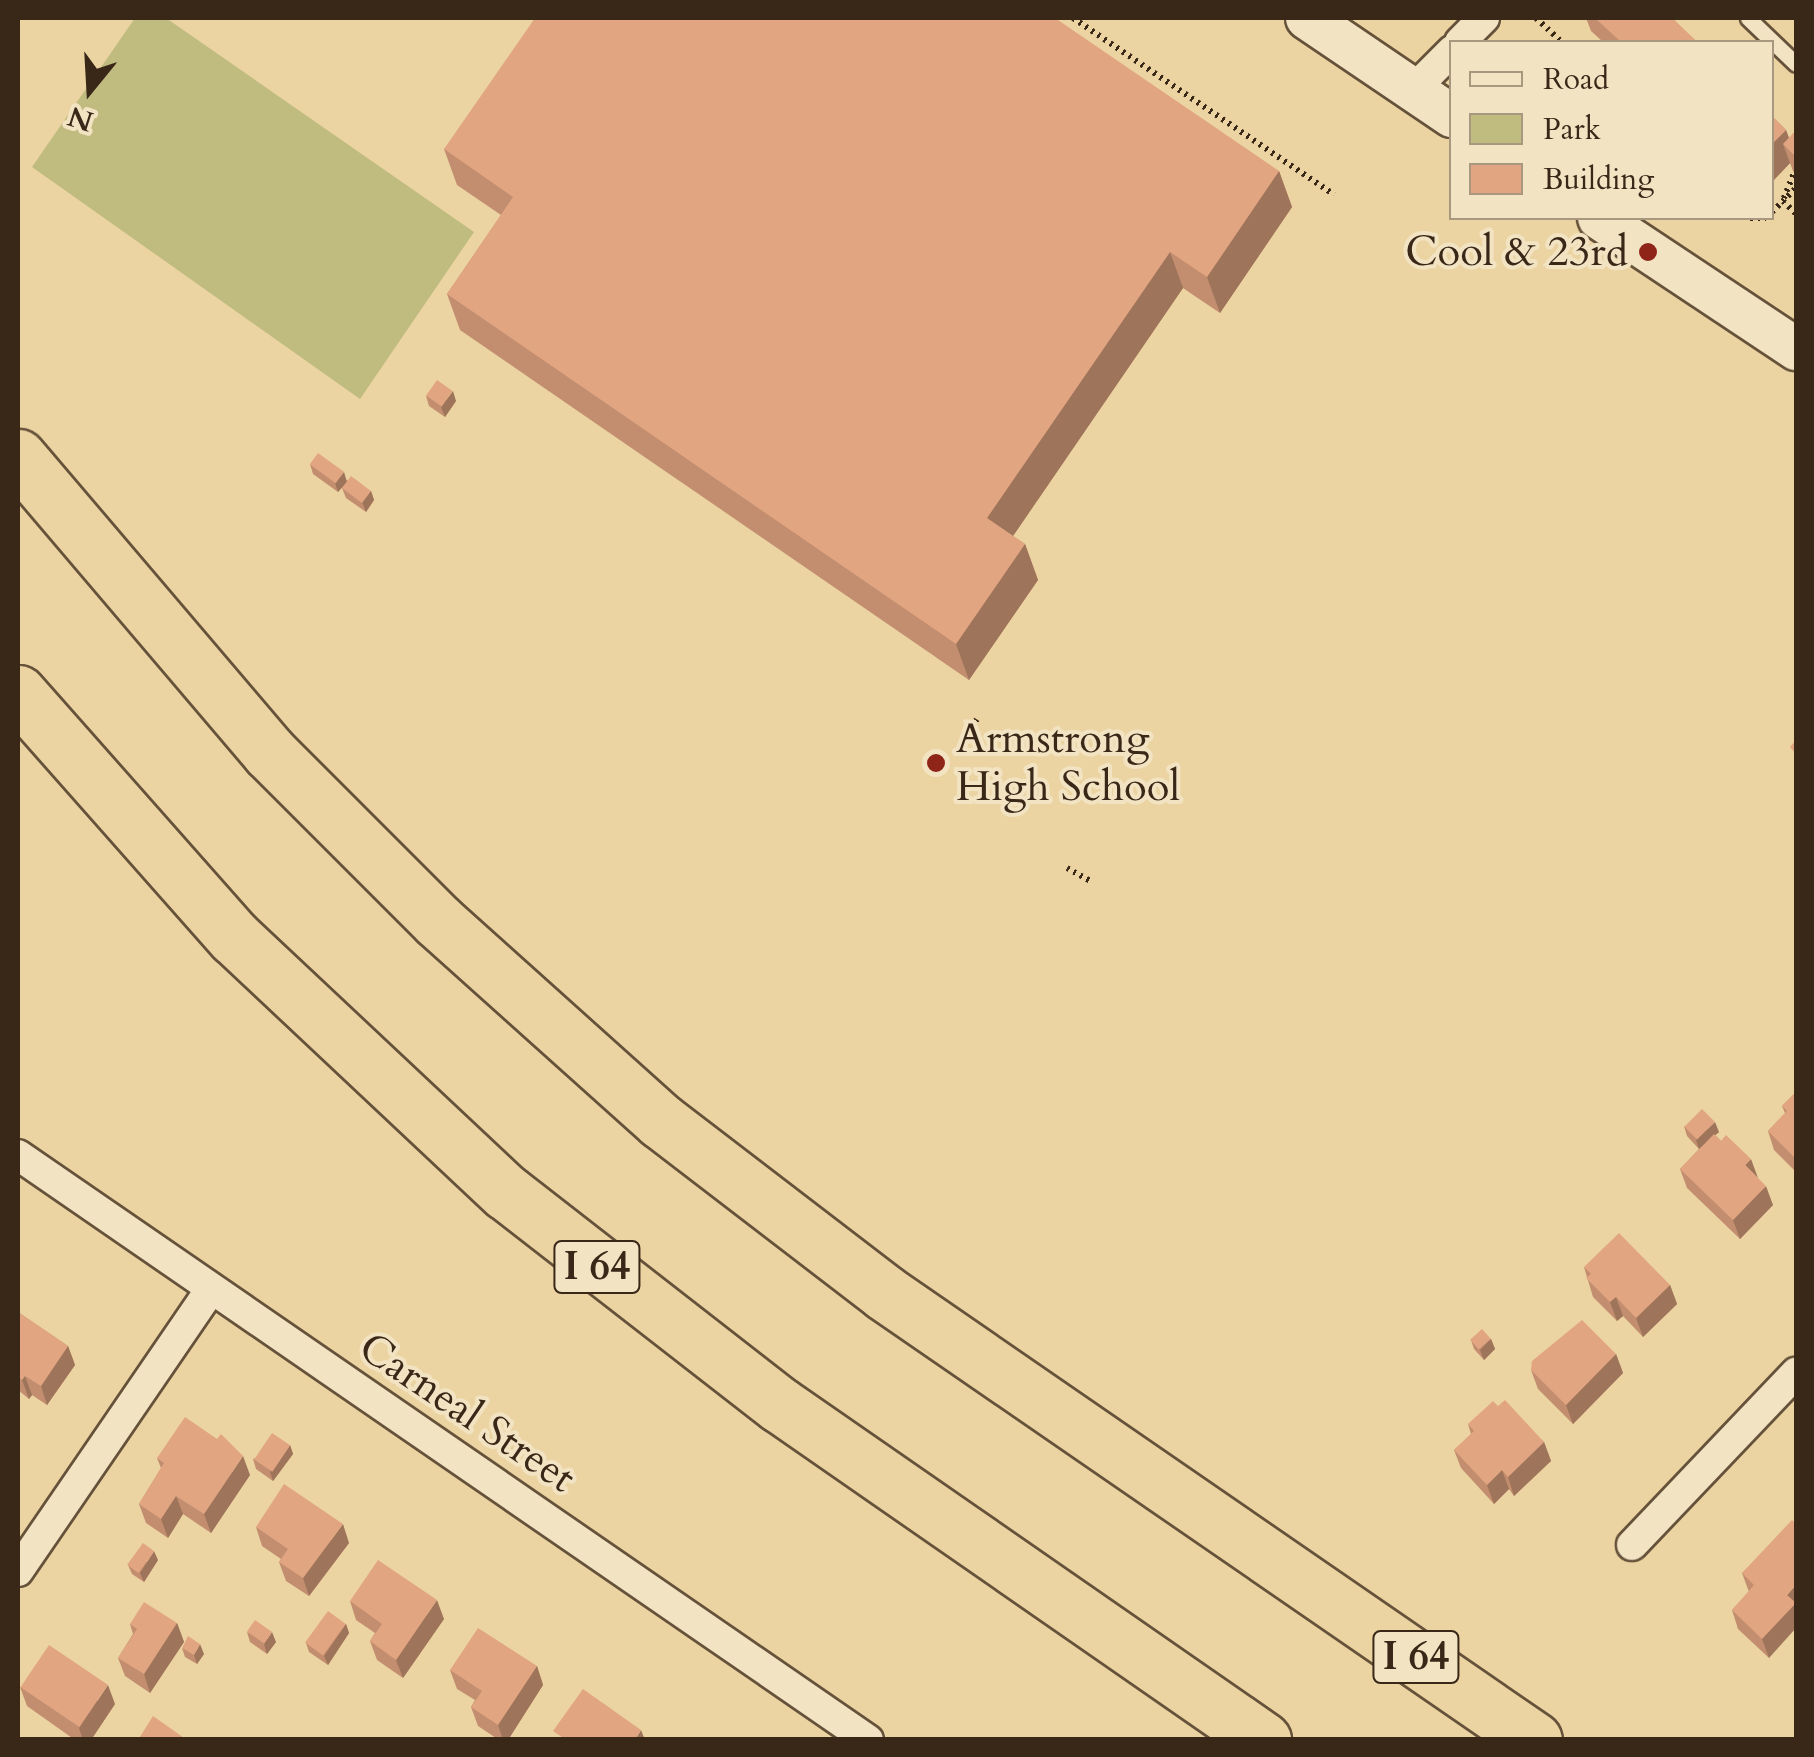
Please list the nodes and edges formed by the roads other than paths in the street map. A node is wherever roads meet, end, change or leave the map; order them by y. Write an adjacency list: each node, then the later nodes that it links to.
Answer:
1 (1307, 18): 9 (street)
2 (1484, 18): 4 (street)
3 (1748, 18): 5 (lane)
4 (1462, 40)
5 (1771, 40)
6 (1774, 43): 8 (lane)
7 (1449, 54): 9 (street)
8 (1796, 64)
9 (1413, 90): 10 (street)
10 (1449, 114)
11 (1602, 220): 12 (street)
12 (1796, 349)
13 (18, 457): 20 (highway, I 64)
14 (18, 693): 22 (highway, I 64)
15 (18, 1156): 16 (street, Carneal Street)
16 (211, 1289): 19 (street); 21 (street, Carneal Street)
17 (1796, 1373): 18 (street)
18 (1632, 1544)
19 (18, 1570)
20 (1297, 1575): 23 (highway, I 64); 24 (highway)
21 (868, 1740)
22 (1263, 1740)
23 (1534, 1740)
24 (1569, 1740)

